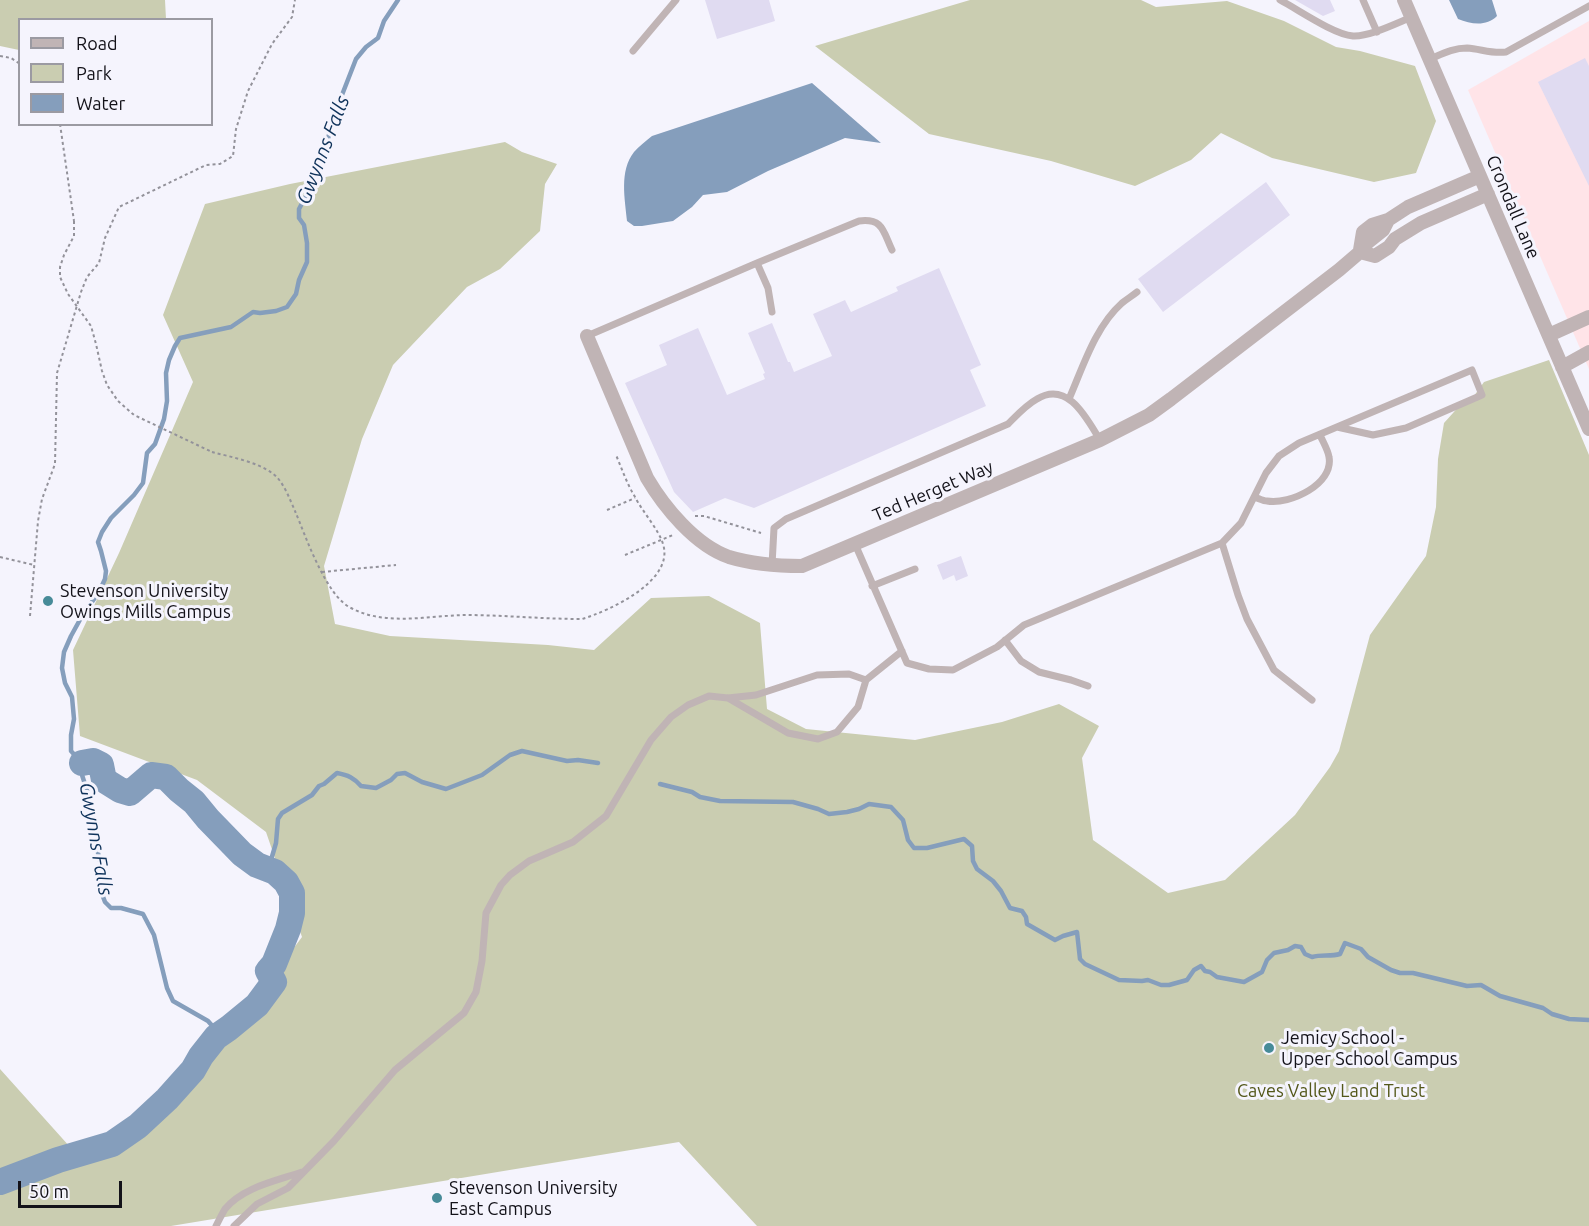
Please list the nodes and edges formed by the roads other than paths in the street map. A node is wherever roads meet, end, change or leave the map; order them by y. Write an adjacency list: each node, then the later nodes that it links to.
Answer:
1 (676, 0): 8 (lane)
2 (1280, 0): 7 (lane)
3 (1363, 0): 7 (lane)
4 (1404, 0): 6 (street, Crondall Lane)
5 (1589, 6): 9 (lane)
6 (1412, 17): 7 (lane); 9 (street, Crondall Lane)
7 (1377, 32)
8 (633, 51)
9 (1430, 59): 10 (street, Crondall Lane)
10 (1480, 176): 11 (street, Crondall Lane); 12 (street, Ted Herget Way)
11 (1488, 194): 13 (street); 20 (street, Crondall Lane)
12 (1386, 225): 13 (street); 15 (street, Ted Herget Way)
13 (1395, 239): 15 (street)
14 (892, 250): 16 (lane)
15 (1359, 252): 28 (street, Ted Herget Way)
16 (757, 263): 18 (lane); 21 (lane)
17 (1137, 292): 24 (lane)
18 (772, 312)
19 (1589, 317): 20 (street)
20 (1549, 335): 23 (street, Crondall Lane)
21 (587, 336): 32 (street, Ted Herget Way)
22 (1589, 352): 23 (street)
23 (1562, 367): 26 (street, Crondall Lane)
24 (1069, 399): 28 (lane); 32 (lane)
25 (1337, 427): 25 (lane); 27 (lane)
26 (1589, 429)
27 (1320, 435): 29 (lane); 29 (lane)
28 (1100, 440): 31 (street, Ted Herget Way)
29 (1254, 497): 30 (lane)
30 (1222, 543): 35 (lane); 40 (lane)
31 (855, 544): 32 (street, Ted Herget Way); 34 (lane)
32 (772, 565)
33 (915, 569): 34 (lane)
34 (872, 586): 36 (lane)
35 (1005, 640): 36 (lane); 38 (lane)
36 (902, 651): 37 (lane)
37 (866, 680): 39 (lane); 39 (lane)
38 (1088, 686)
39 (728, 698): 41 (lane)
40 (1312, 700)
41 (304, 1171): 42 (lane); 43 (lane)
42 (216, 1226)
43 (234, 1226)

